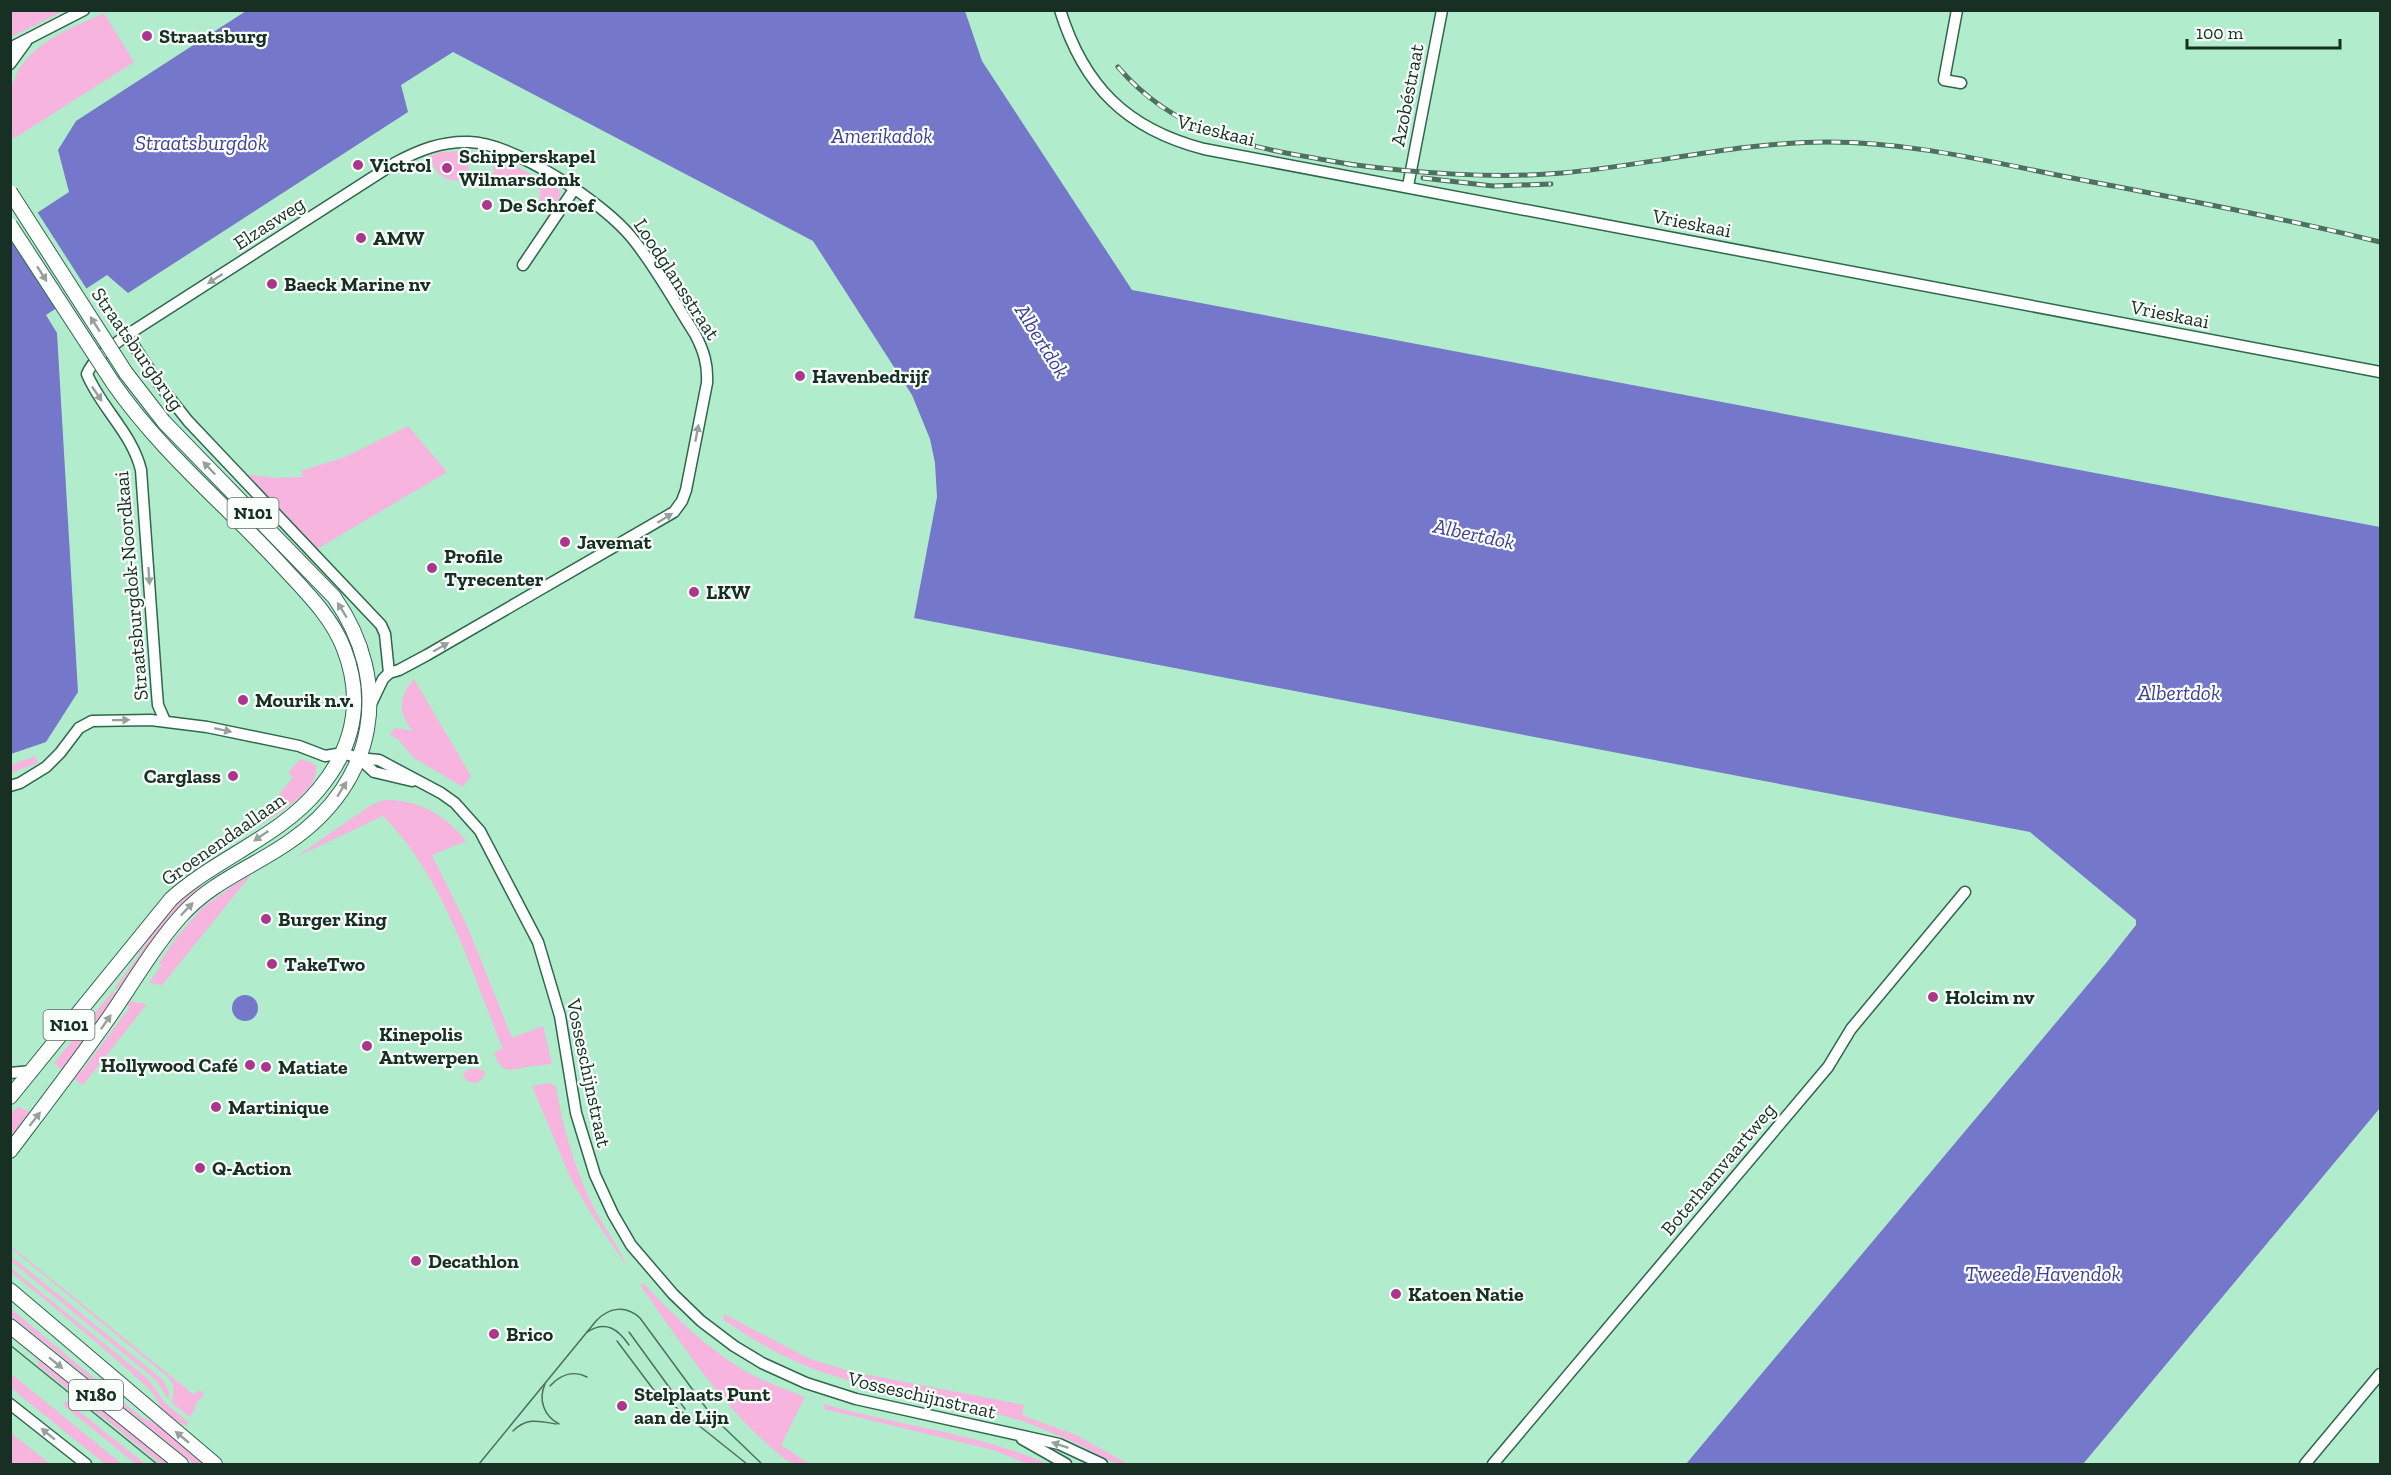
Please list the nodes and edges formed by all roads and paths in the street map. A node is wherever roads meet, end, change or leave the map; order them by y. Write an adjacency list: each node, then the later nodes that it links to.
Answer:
1 (84, 10): 5 (street)
2 (1060, 10): 10 (street, Vrieskaai)
3 (1442, 10): 10 (street, Azobéstraat)
4 (1957, 10): 8 (street)
5 (29, 39): 6 (street); 7 (street)
6 (10, 48)
7 (10, 64)
8 (1961, 83)
9 (433, 146): 11 (street, Loodglansstraat); 15 (street, Elzasweg, one-way to 15)
10 (1408, 186): 16 (street, Vrieskaai)
11 (575, 188): 14 (street); 17 (street, Loodglansstraat, one-way to 11)
12 (10, 192): 18 (main road, Straatsburgbrug / N101, one-way to 12, bridge)
13 (10, 225): 20 (main road, Straatsburgbrug / N101, one-way to 20, bridge)
14 (523, 265)
15 (127, 335): 17 (street); 19 (street, Straatsburgdok-Noordkaai, one-way to 19)
16 (2380, 372)
17 (389, 673): 18 (street)
18 (371, 704): 21 (main road, Straatsburgbrug / N101)
19 (165, 721): 20 (street, Vosseschijnstraat, one-way to 20); 22 (street, Vosseschijnstraat, one-way to 19)
20 (343, 753): 21 (street, Vosseschijnstraat); 24 (main road, Groenendaallaan / N101, one-way to 24)
21 (358, 758): 27 (main road, Groenendaallaan / N101, one-way to 21); 32 (street, Vosseschijnstraat)
22 (10, 786)
23 (1965, 892): 38 (street, Boterhamvaartweg)
24 (31, 1071): 25 (street); 26 (main road, Groenendaallaan / N101)
25 (10, 1073)
26 (10, 1097)
27 (10, 1151)
28 (10, 1290): 35 (main road, N180, one-way to 28)
29 (10, 1326): 34 (main road, N180, one-way to 34)
30 (2380, 1374): 39 (street)
31 (10, 1404): 33 (street, one-way to 31)
32 (1014, 1435): 36 (street, Vosseschijnstraat); 37 (street, Vosseschijnstraat, one-way to 32)
33 (86, 1464)
34 (182, 1464)
35 (215, 1464)
36 (1066, 1464)
37 (1102, 1464)
38 (1493, 1464)
39 (2305, 1464)

